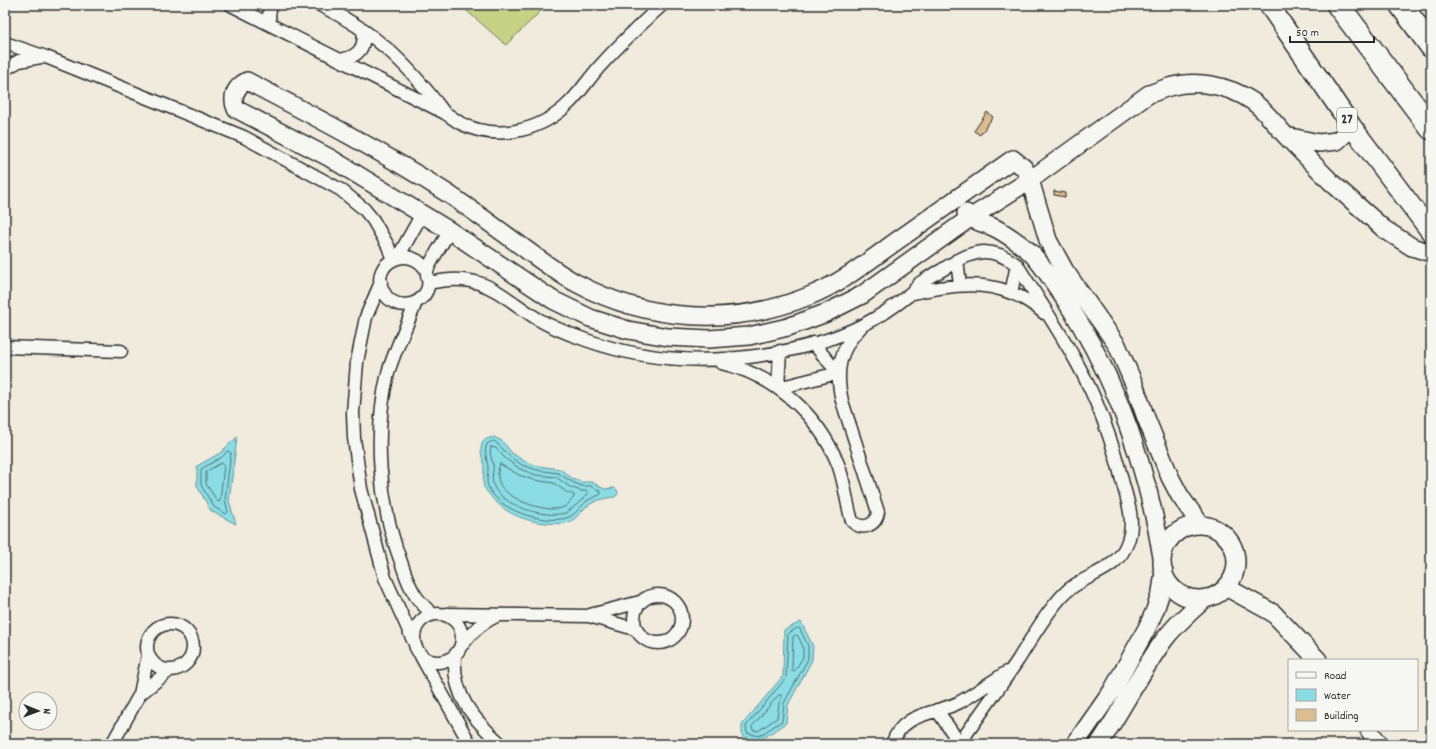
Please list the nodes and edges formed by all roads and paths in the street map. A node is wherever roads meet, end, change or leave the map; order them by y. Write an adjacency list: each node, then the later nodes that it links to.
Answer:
1 (231, 5): 8 (street)
2 (271, 5): 8 (street)
3 (320, 5): 9 (street)
4 (662, 5): 16 (street)
5 (1269, 5): 17 (main road, 27)
6 (1338, 5): 18 (highway)
7 (1401, 5): 11 (highway)
8 (270, 24): 13 (street)
9 (363, 29): 13 (street); 16 (street)
10 (9, 45): 12 (street); 14 (street)
11 (1431, 46)
12 (46, 57): 15 (street); 27 (street)
13 (340, 60): 16 (street)
14 (5, 66)
15 (5, 69)
16 (445, 113)
17 (1352, 127): 19 (main road); 25 (main road, 27)
18 (1431, 128)
19 (1286, 136): 20 (main road); 26 (main road)
20 (1030, 180): 21 (main road); 23 (main road); 45 (main road)
21 (959, 196): 22 (main road); 23 (main road)
22 (422, 214): 24 (main road); 27 (street)
23 (970, 218): 24 (main road); 46 (main road)
24 (450, 231): 30 (street)
25 (1431, 232)
26 (1431, 253)
27 (396, 259): 30 (street); 31 (street)
28 (957, 260): 29 (street); 32 (street); 34 (street)
29 (1017, 265): 33 (street); 36 (street)
30 (428, 277): 35 (street); 42 (street)
31 (381, 282): 35 (street); 57 (street)
32 (960, 285): 33 (street); 34 (street)
33 (1011, 293): 36 (street)
34 (909, 294): 37 (street)
35 (416, 302): 50 (street)
36 (1051, 319): 63 (street)
37 (862, 325): 38 (street); 43 (street)
38 (813, 343): 41 (street); 43 (street)
39 (5, 347): 40 (street)
40 (121, 351)
41 (780, 352): 42 (street); 44 (street)
42 (708, 360): 44 (street)
43 (838, 373): 44 (street); 44 (street)
44 (778, 388)
45 (1201, 525): 46 (main road); 47 (main road)
46 (1163, 565): 48 (main road); 54 (main road)
47 (1226, 588): 48 (main road); 62 (main road)
48 (1206, 598): 56 (main road)
49 (640, 602): 53 (street); 55 (street); 55 (street)
50 (432, 614): 51 (street); 57 (street)
51 (446, 614): 52 (street); 58 (street)
52 (501, 614): 53 (street); 58 (street)
53 (589, 616): 55 (street)
54 (1147, 628): 56 (main road); 73 (main road)
55 (635, 629)
56 (1165, 639): 74 (main road)
57 (413, 640): 60 (street)
58 (463, 644): 61 (street)
59 (148, 654): 64 (street); 64 (street); 65 (street)
60 (421, 656): 61 (street); 70 (street)
61 (455, 656): 68 (street)
62 (1317, 659)
63 (1013, 668): 66 (street); 72 (street)
64 (170, 670): 65 (street)
65 (140, 694): 69 (street)
66 (937, 710): 71 (street); 72 (street)
67 (1370, 731): 75 (main road)
68 (493, 742)
69 (112, 744)
70 (470, 744)
71 (892, 744)
72 (959, 744)
73 (1075, 744)
74 (1098, 744)
75 (1379, 744)

